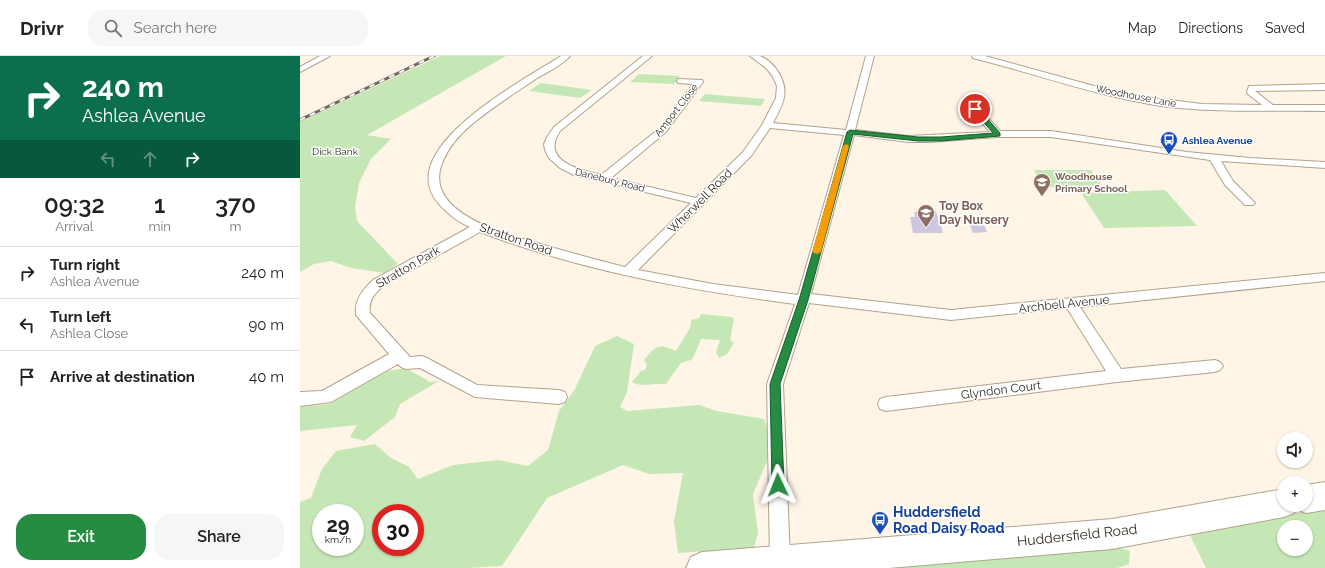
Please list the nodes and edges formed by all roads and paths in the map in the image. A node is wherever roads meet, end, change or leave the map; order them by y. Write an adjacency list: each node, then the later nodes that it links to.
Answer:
1 (326, 56): 7 (street)
2 (566, 56): 21 (street, Stratton Road)
3 (648, 56): 18 (street, Danebury Road)
4 (754, 56): 13 (street, Wherwell Road)
5 (870, 56): 14 (street)
6 (976, 56): 11 (street, Woodhouse Lane)
7 (300, 70)
8 (681, 81): 18 (street, Amport Close)
9 (1325, 87): 11 (street)
10 (970, 99): 15 (street)
11 (1270, 107): 12 (street, Woodhouse Lane)
12 (1325, 108)
13 (767, 125): 14 (street); 19 (street, Wherwell Road)
14 (850, 133): 15 (street); 24 (street)
15 (998, 134): 16 (street)
16 (1214, 158): 17 (street); 20 (street)
17 (1325, 165)
18 (603, 179): 19 (street, Danebury Road)
19 (699, 202): 22 (street, Wherwell Road)
20 (1249, 203)
21 (480, 227): 22 (street, Stratton Road); 26 (street, Stratton Park)
22 (628, 272): 24 (street, Stratton Road)
23 (1325, 277): 25 (street, Archbell Avenue)
24 (803, 299): 25 (street, Archbell Avenue); 35 (street)
25 (1071, 304): 28 (street)
26 (399, 356): 29 (street, Stratton Park); 30 (street)
27 (1215, 366): 28 (street, Glyndon Court)
28 (1117, 376): 31 (street, Glyndon Court)
29 (559, 397)
30 (300, 398)
31 (886, 404)
32 (1325, 496): 33 (main road)
33 (1313, 498)
34 (1277, 504): 35 (main road, Huddersfield Road)
35 (780, 561): 36 (main road, Huddersfield Road)
36 (702, 568)

